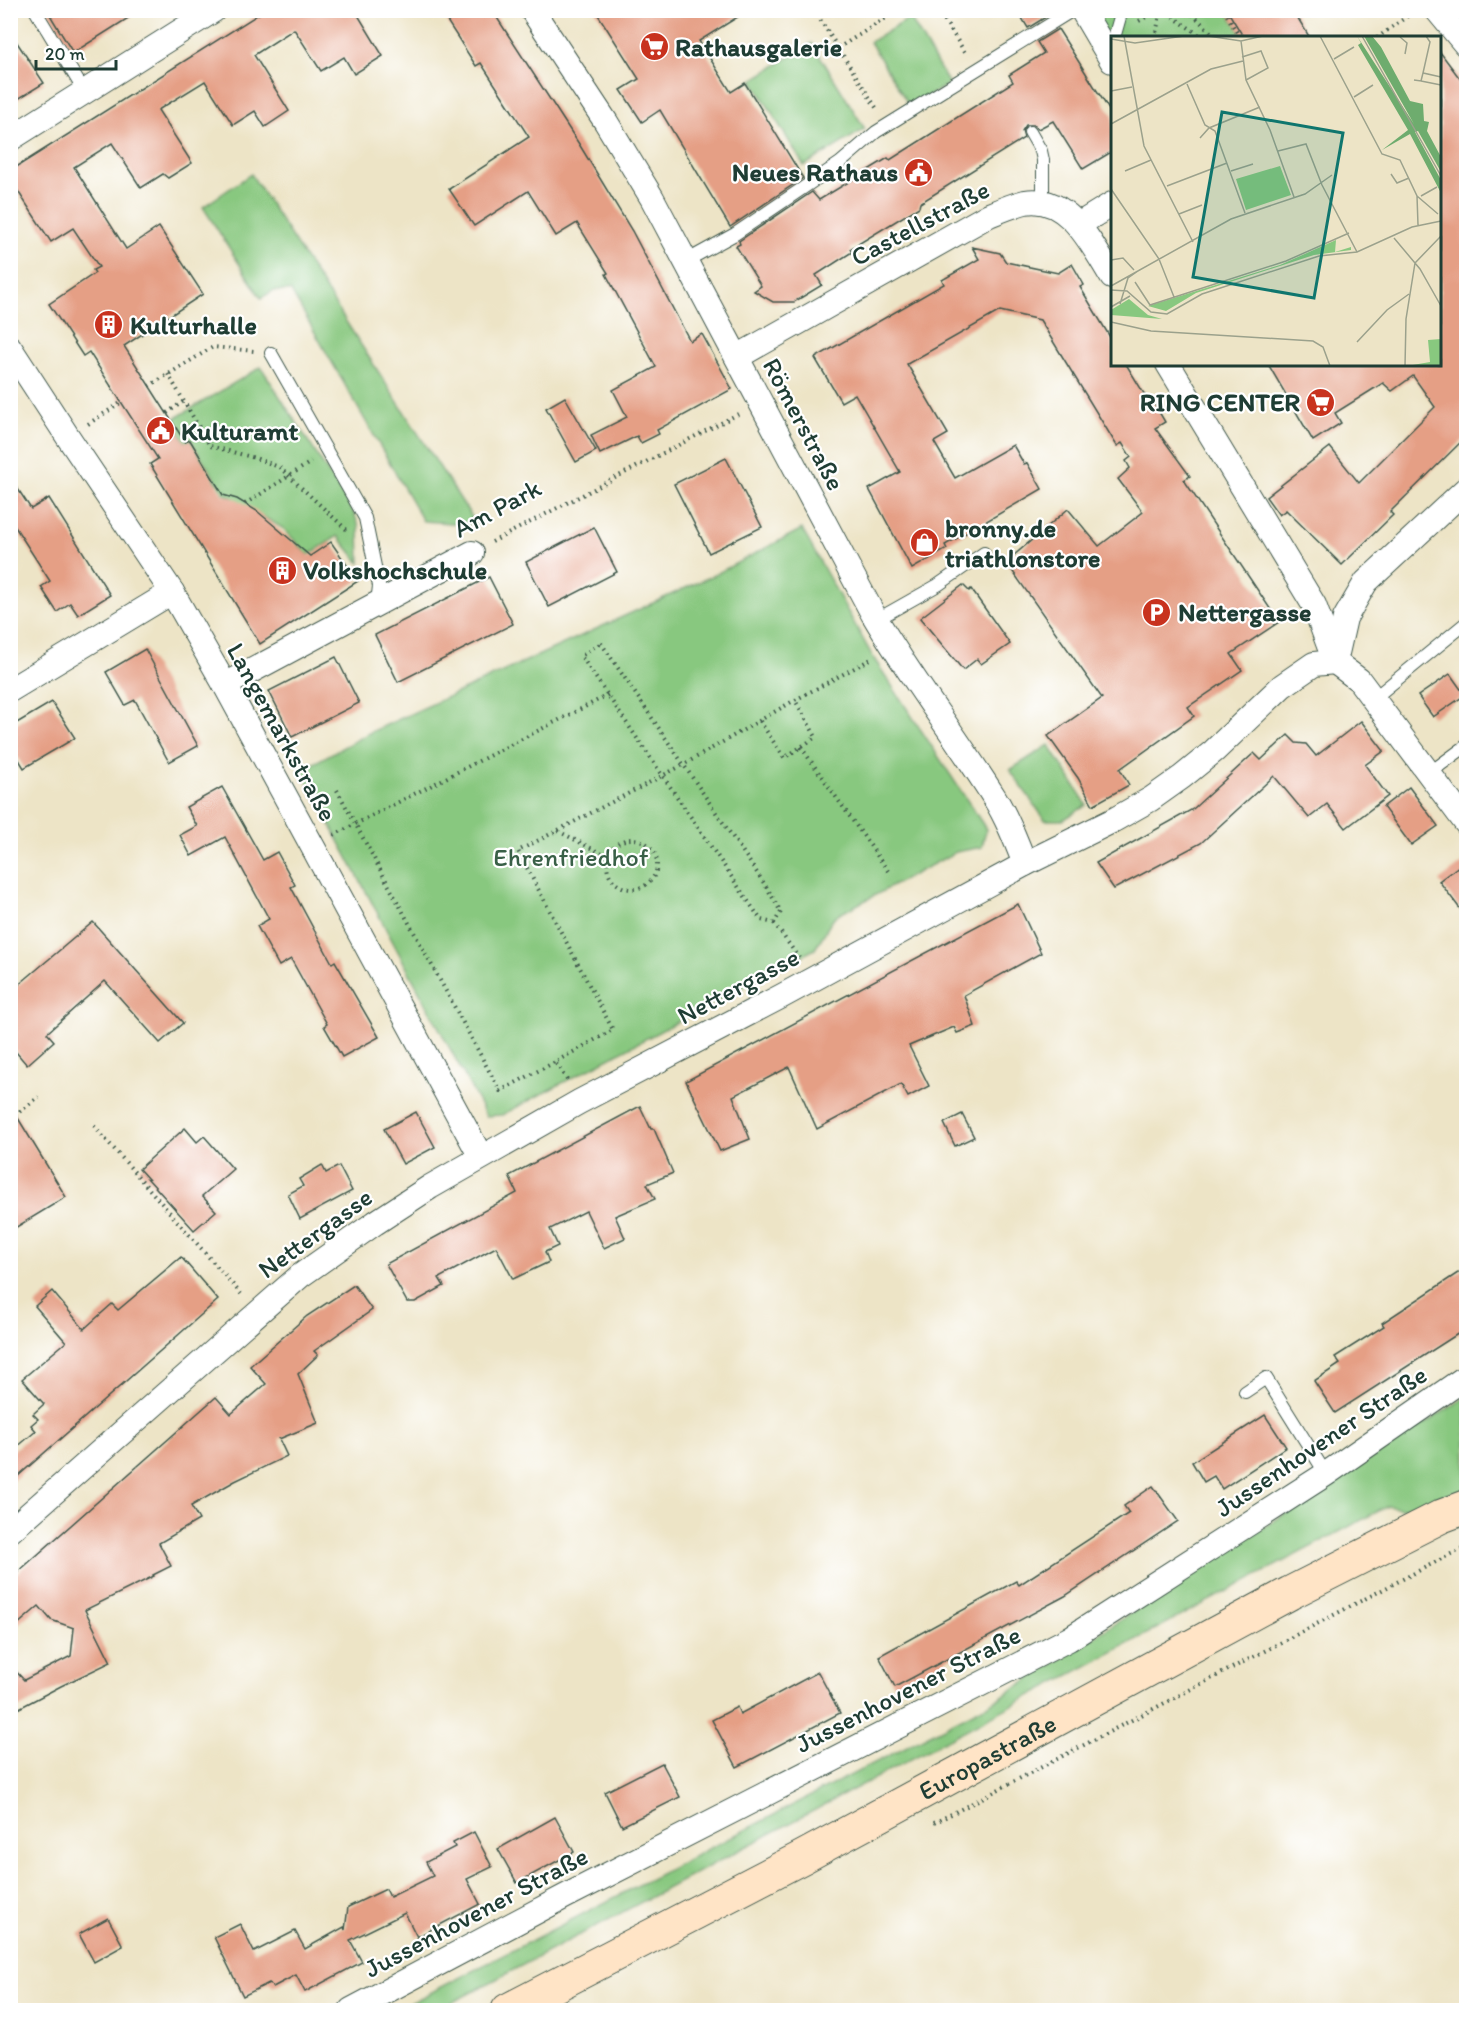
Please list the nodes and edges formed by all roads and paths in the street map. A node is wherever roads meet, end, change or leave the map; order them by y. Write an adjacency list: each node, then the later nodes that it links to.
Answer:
1 (35, 10): 25 (lane)
2 (214, 10): 25 (street)
3 (532, 10): 32 (street, Römerstraße)
4 (813, 10): 22 (path)
5 (899, 10): 22 (path)
6 (938, 10): 24 (path)
7 (1072, 10): 24 (lane)
8 (1082, 10): 23 (street)
9 (1122, 10): 15 (lane)
10 (1162, 10): 16 (path); 17 (path)
11 (1188, 10): 18 (path)
12 (1224, 10): 19 (path)
13 (1414, 10): 20 (path)
14 (1437, 10): 21 (street)
15 (1115, 36)
16 (1156, 36)
17 (1201, 36)
18 (1215, 36)
19 (1239, 36)
20 (1380, 36)
21 (1467, 45)
22 (838, 48): 26 (path)
23 (1111, 48)
24 (976, 70): 26 (lane)
25 (84, 91): 28 (street)
26 (887, 125): 32 (lane)
27 (1030, 132): 29 (lane)
28 (10, 139)
29 (1043, 202): 31 (street); 36 (street, Castellstraße)
30 (1111, 205): 31 (street)
31 (1078, 225): 33 (street)
32 (686, 261): 36 (street, Römerstraße)
33 (1111, 274)
34 (10, 348): 44 (street, Langemarkstraße)
35 (271, 353): 38 (path); 45 (lane)
36 (737, 357): 54 (street, Römerstraße)
37 (1169, 366): 57 (street)
38 (168, 374): 39 (path); 41 (path)
39 (149, 386)
40 (122, 402): 44 (path)
41 (184, 402): 42 (path); 46 (path)
42 (167, 413)
43 (734, 417): 50 (path, Am Park)
44 (68, 437): 52 (street, Langemarkstraße)
45 (327, 451): 46 (path); 49 (lane)
46 (289, 476): 48 (path); 49 (path)
47 (1467, 489): 57 (street)
48 (245, 504)
49 (371, 543): 53 (lane)
50 (472, 553): 53 (street, Am Park)
51 (984, 554): 54 (lane)
52 (172, 592): 58 (street, Langemarkstraße); 59 (street)
53 (377, 603): 58 (street, Am Park)
54 (876, 620): 56 (street, Römerstraße)
55 (1467, 623): 61 (lane)
56 (892, 646): 62 (path); 75 (street, Römerstraße)
57 (1335, 662): 61 (street); 75 (street, Nettergasse)
58 (225, 685): 73 (street, Langemarkstraße)
59 (10, 690)
60 (608, 695): 66 (path); 68 (path); 70 (path)
61 (1373, 699): 67 (street)
62 (795, 700): 63 (path); 65 (path)
63 (760, 721): 65 (path); 66 (path)
64 (1467, 746): 67 (lane)
65 (801, 747): 76 (path)
66 (683, 765): 68 (path); 77 (path)
67 (1428, 774): 71 (street)
68 (662, 776): 72 (path); 77 (path)
69 (337, 790): 70 (path)
70 (355, 823): 73 (path); 79 (path)
71 (1467, 823)
72 (557, 831): 74 (path); 79 (path)
73 (313, 847): 84 (street, Langemarkstraße)
74 (608, 857): 74 (path)
75 (1025, 864): 78 (street, Nettergasse)
76 (888, 871)
77 (774, 923): 78 (path)
78 (811, 980): 81 (street, Nettergasse)
79 (555, 1062): 81 (path)
80 (39, 1098): 82 (path)
81 (579, 1102): 84 (street, Nettergasse)
82 (10, 1119)
83 (94, 1126): 85 (path)
84 (481, 1157): 85 (street, Nettergasse)
85 (258, 1312): 90 (street, Nettergasse)
86 (1467, 1377): 88 (street, Jussenhovener Straße)
87 (1245, 1392): 88 (lane)
88 (1326, 1474): 93 (street, Jussenhovener Straße)
89 (1467, 1507): 94 (main road, Europastraße)
90 (10, 1531)
91 (1467, 1548): 92 (path)
92 (926, 1827)
93 (351, 2010)
94 (508, 2010)

